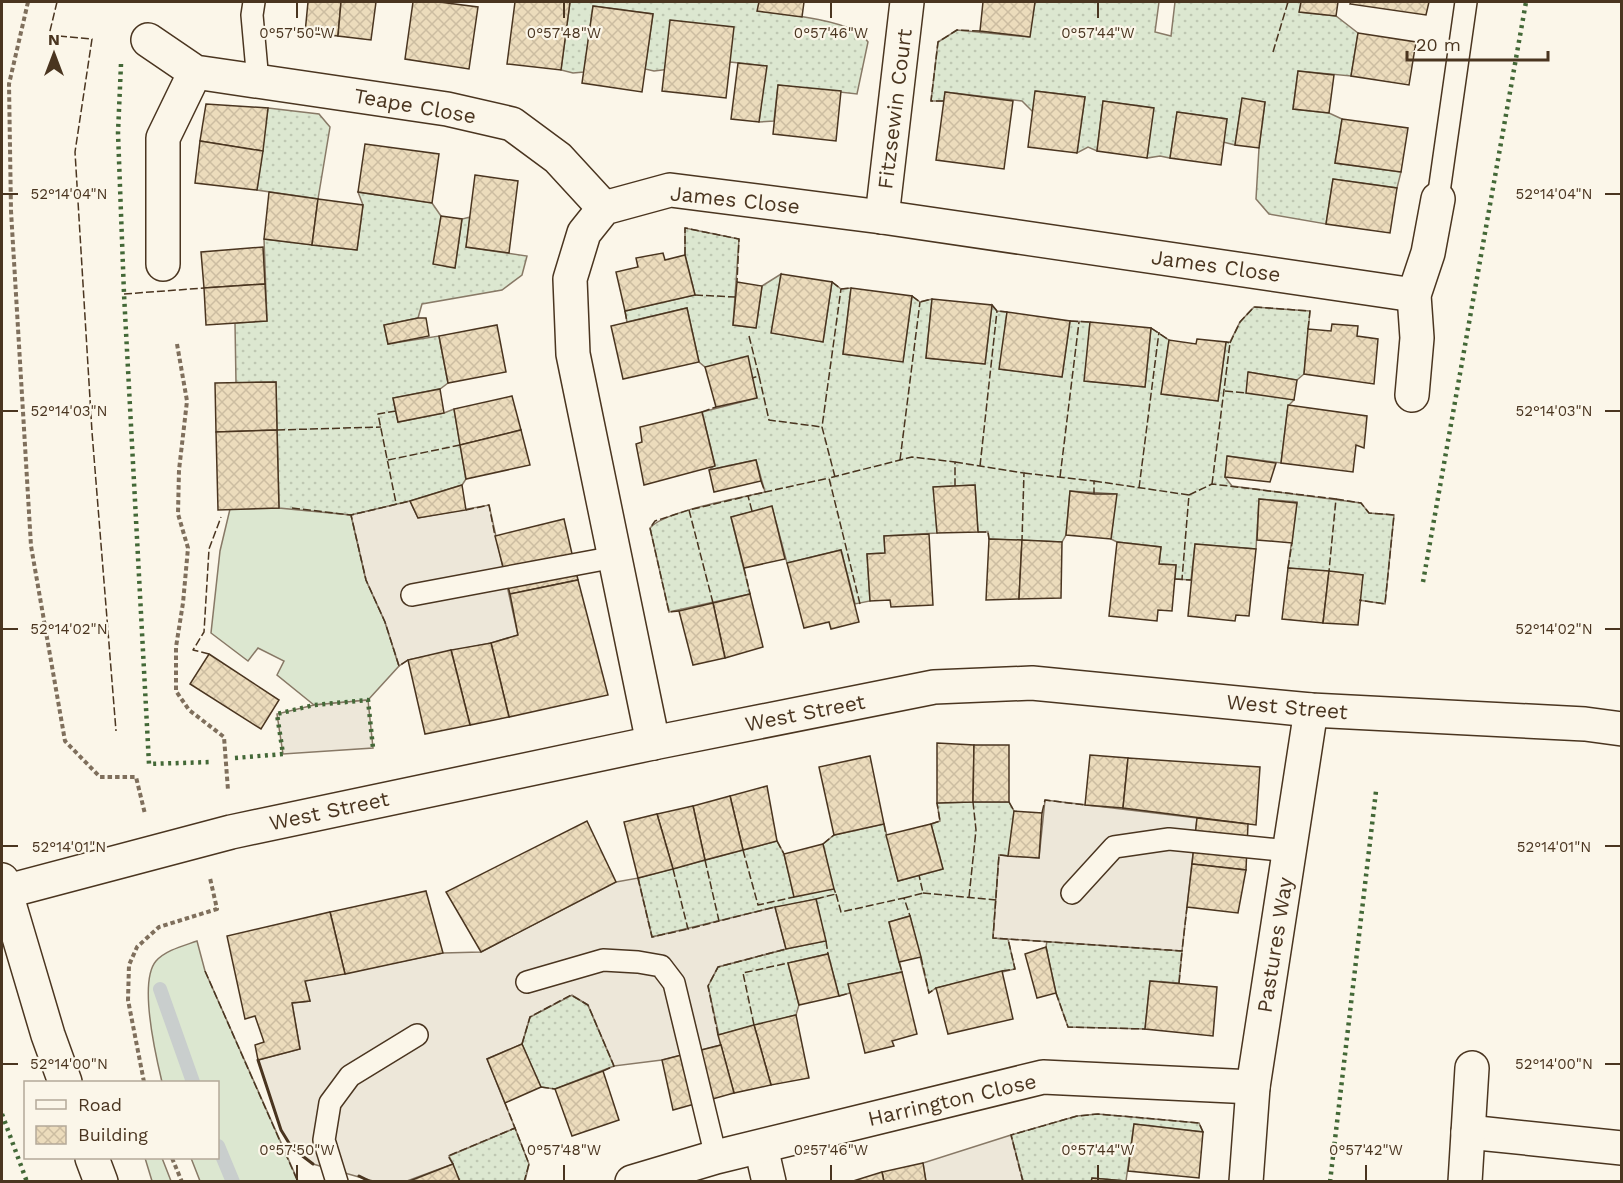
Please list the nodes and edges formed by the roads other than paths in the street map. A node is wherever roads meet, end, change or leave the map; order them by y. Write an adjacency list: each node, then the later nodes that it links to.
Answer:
1 (254, 2): 6 (lane)
2 (907, 2): 9 (street, Fitzsewin Court)
3 (1466, 2): 7 (lane)
4 (148, 40): 5 (street, Teape Close)
5 (195, 72): 6 (street, Teape Close); 10 (street)
6 (258, 82): 8 (street, Teape Close)
7 (1438, 199): 11 (street)
8 (604, 208): 9 (street, James Close); 13 (street)
9 (882, 217): 11 (street, James Close)
10 (163, 264)
11 (1414, 295): 12 (street)
12 (1412, 395)
13 (615, 557): 14 (lane); 17 (street)
14 (412, 595)
15 (1311, 710): 16 (street, West Street); 17 (street, West Street); 18 (street, Pastures Way)
16 (1622, 729)
17 (653, 743): 19 (street, West Street)
18 (1289, 851): 20 (lane); 25 (street, Pastures Way)
19 (3, 886): 24 (street)
20 (1071, 893)
21 (527, 982): 29 (lane)
22 (417, 1035): 32 (lane)
23 (1472, 1068): 26 (street)
24 (64, 1081)
25 (1253, 1087): 27 (street, Harrington Close); 35 (street, Pastures Way)
26 (1468, 1132): 28 (street); 36 (street)
27 (761, 1147): 29 (street, Harrington Close); 34 (street)
28 (1622, 1148)
29 (716, 1157): 33 (street, Harrington Close)
30 (92, 1159): 31 (street)
31 (101, 1182)
32 (337, 1182)
33 (632, 1182)
34 (769, 1182)
35 (1246, 1182)
36 (1465, 1182)

